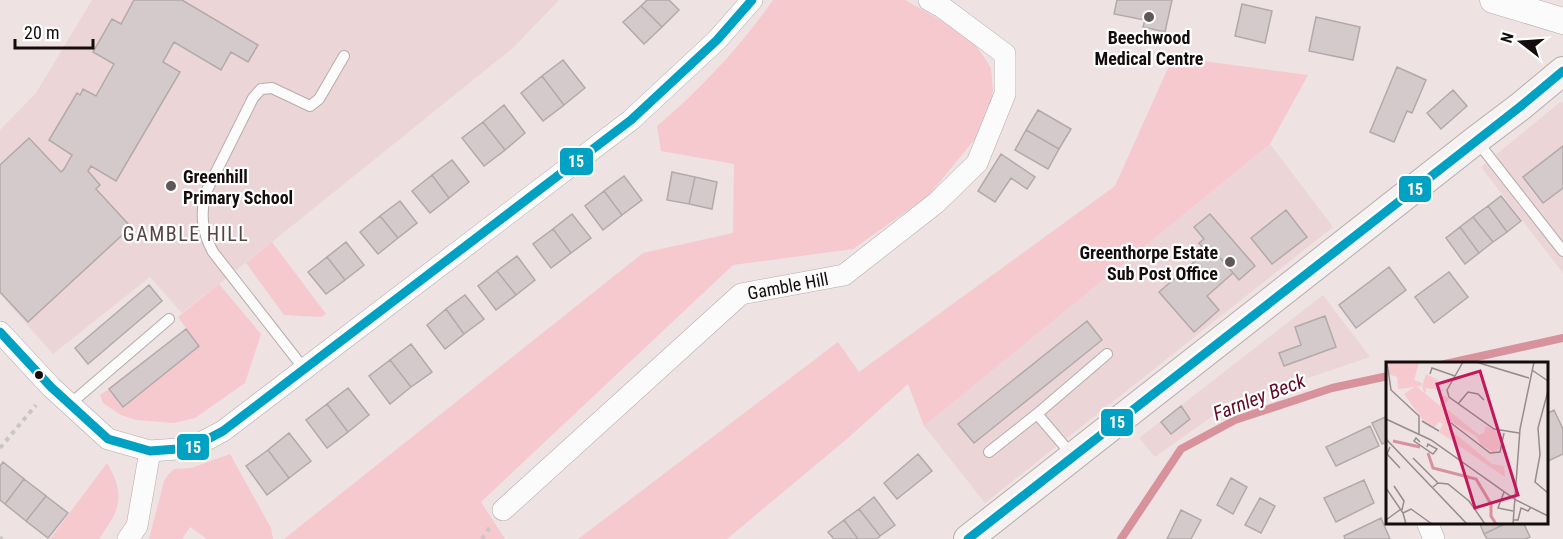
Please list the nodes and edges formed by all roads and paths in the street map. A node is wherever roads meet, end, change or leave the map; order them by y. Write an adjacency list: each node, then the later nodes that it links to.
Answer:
1 (752, 0): 12 (street)
2 (929, 0): 20 (street, Gamble Hill)
3 (1493, 0): 4 (street)
4 (1563, 21)
5 (344, 56): 12 (lane)
6 (1563, 71): 7 (main road)
7 (1476, 140): 8 (lane); 19 (main road)
8 (1563, 251)
9 (169, 319): 14 (lane)
10 (0, 332): 13 (street)
11 (1107, 354): 15 (lane)
12 (305, 370): 17 (street)
13 (51, 387): 14 (street); 16 (path)
14 (70, 404): 17 (street)
15 (1037, 414): 18 (lane); 19 (lane)
16 (0, 448)
17 (150, 451): 22 (street)
18 (989, 452)
19 (1073, 456): 23 (main road)
20 (503, 510)
21 (1427, 524): 24 (street)
22 (128, 539)
23 (968, 539)
24 (1434, 539)

